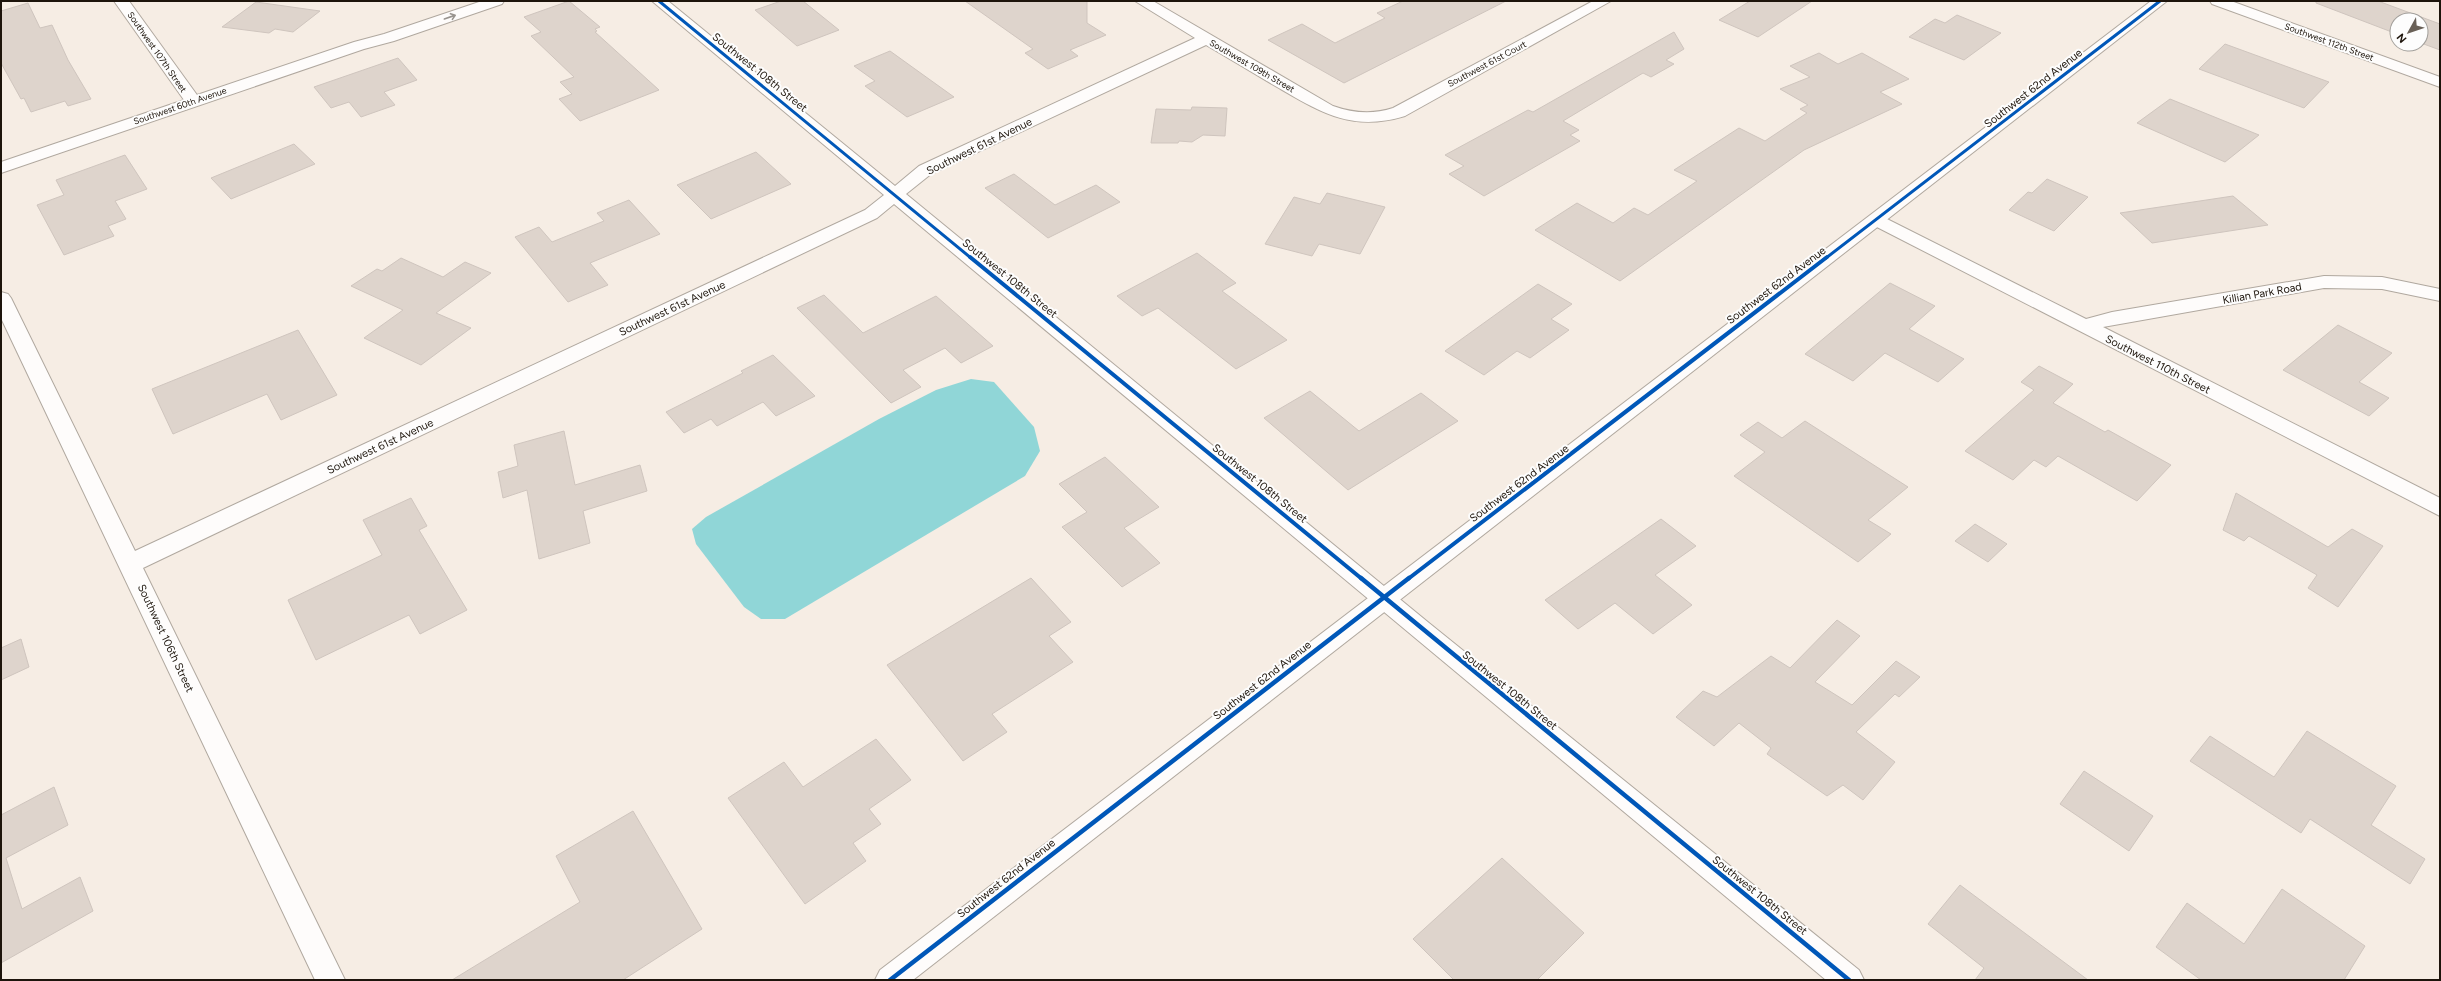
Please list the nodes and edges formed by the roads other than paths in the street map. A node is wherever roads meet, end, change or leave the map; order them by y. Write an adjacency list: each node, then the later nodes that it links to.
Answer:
1 (122, 1): 12 (street, Southwest 107th Street)
2 (457, 1): 10 (street, Southwest 60th Avenue)
3 (497, 1): 10 (street, Southwest 60th Avenue, one-way to 3)
4 (659, 1): 15 (street, Southwest 108th Street)
5 (1142, 1): 9 (street, Southwest 109th Street)
6 (1604, 1): 13 (street, Southwest 61st Court)
7 (2160, 1): 16 (street, Southwest 62nd Avenue)
8 (2217, 1): 11 (street, Southwest 112th Street)
9 (1206, 39): 13 (street, Southwest 109th Street); 15 (street, Southwest 61st Avenue)
10 (359, 45): 12 (street, Southwest 60th Avenue)
11 (2440, 82)
12 (194, 102): 14 (street, Southwest 60th Avenue)
13 (1367, 119)
14 (1, 168)
15 (894, 194): 21 (street, Southwest 61st Avenue); 22 (street, Southwest 108th Street)
16 (1877, 220): 19 (street, Southwest 110th Street); 22 (street, Southwest 62nd Avenue)
17 (2440, 295): 19 (street, Killian Park Road)
18 (1, 298): 21 (street, Southwest 106th Street)
19 (2084, 326): 20 (street, Southwest 110th Street)
20 (2440, 508)
21 (130, 563): 23 (street, Southwest 106th Street)
22 (1383, 598): 24 (street, Southwest 62nd Avenue); 25 (street, Southwest 108th Street)
23 (330, 980)
24 (890, 980)
25 (1850, 980)

